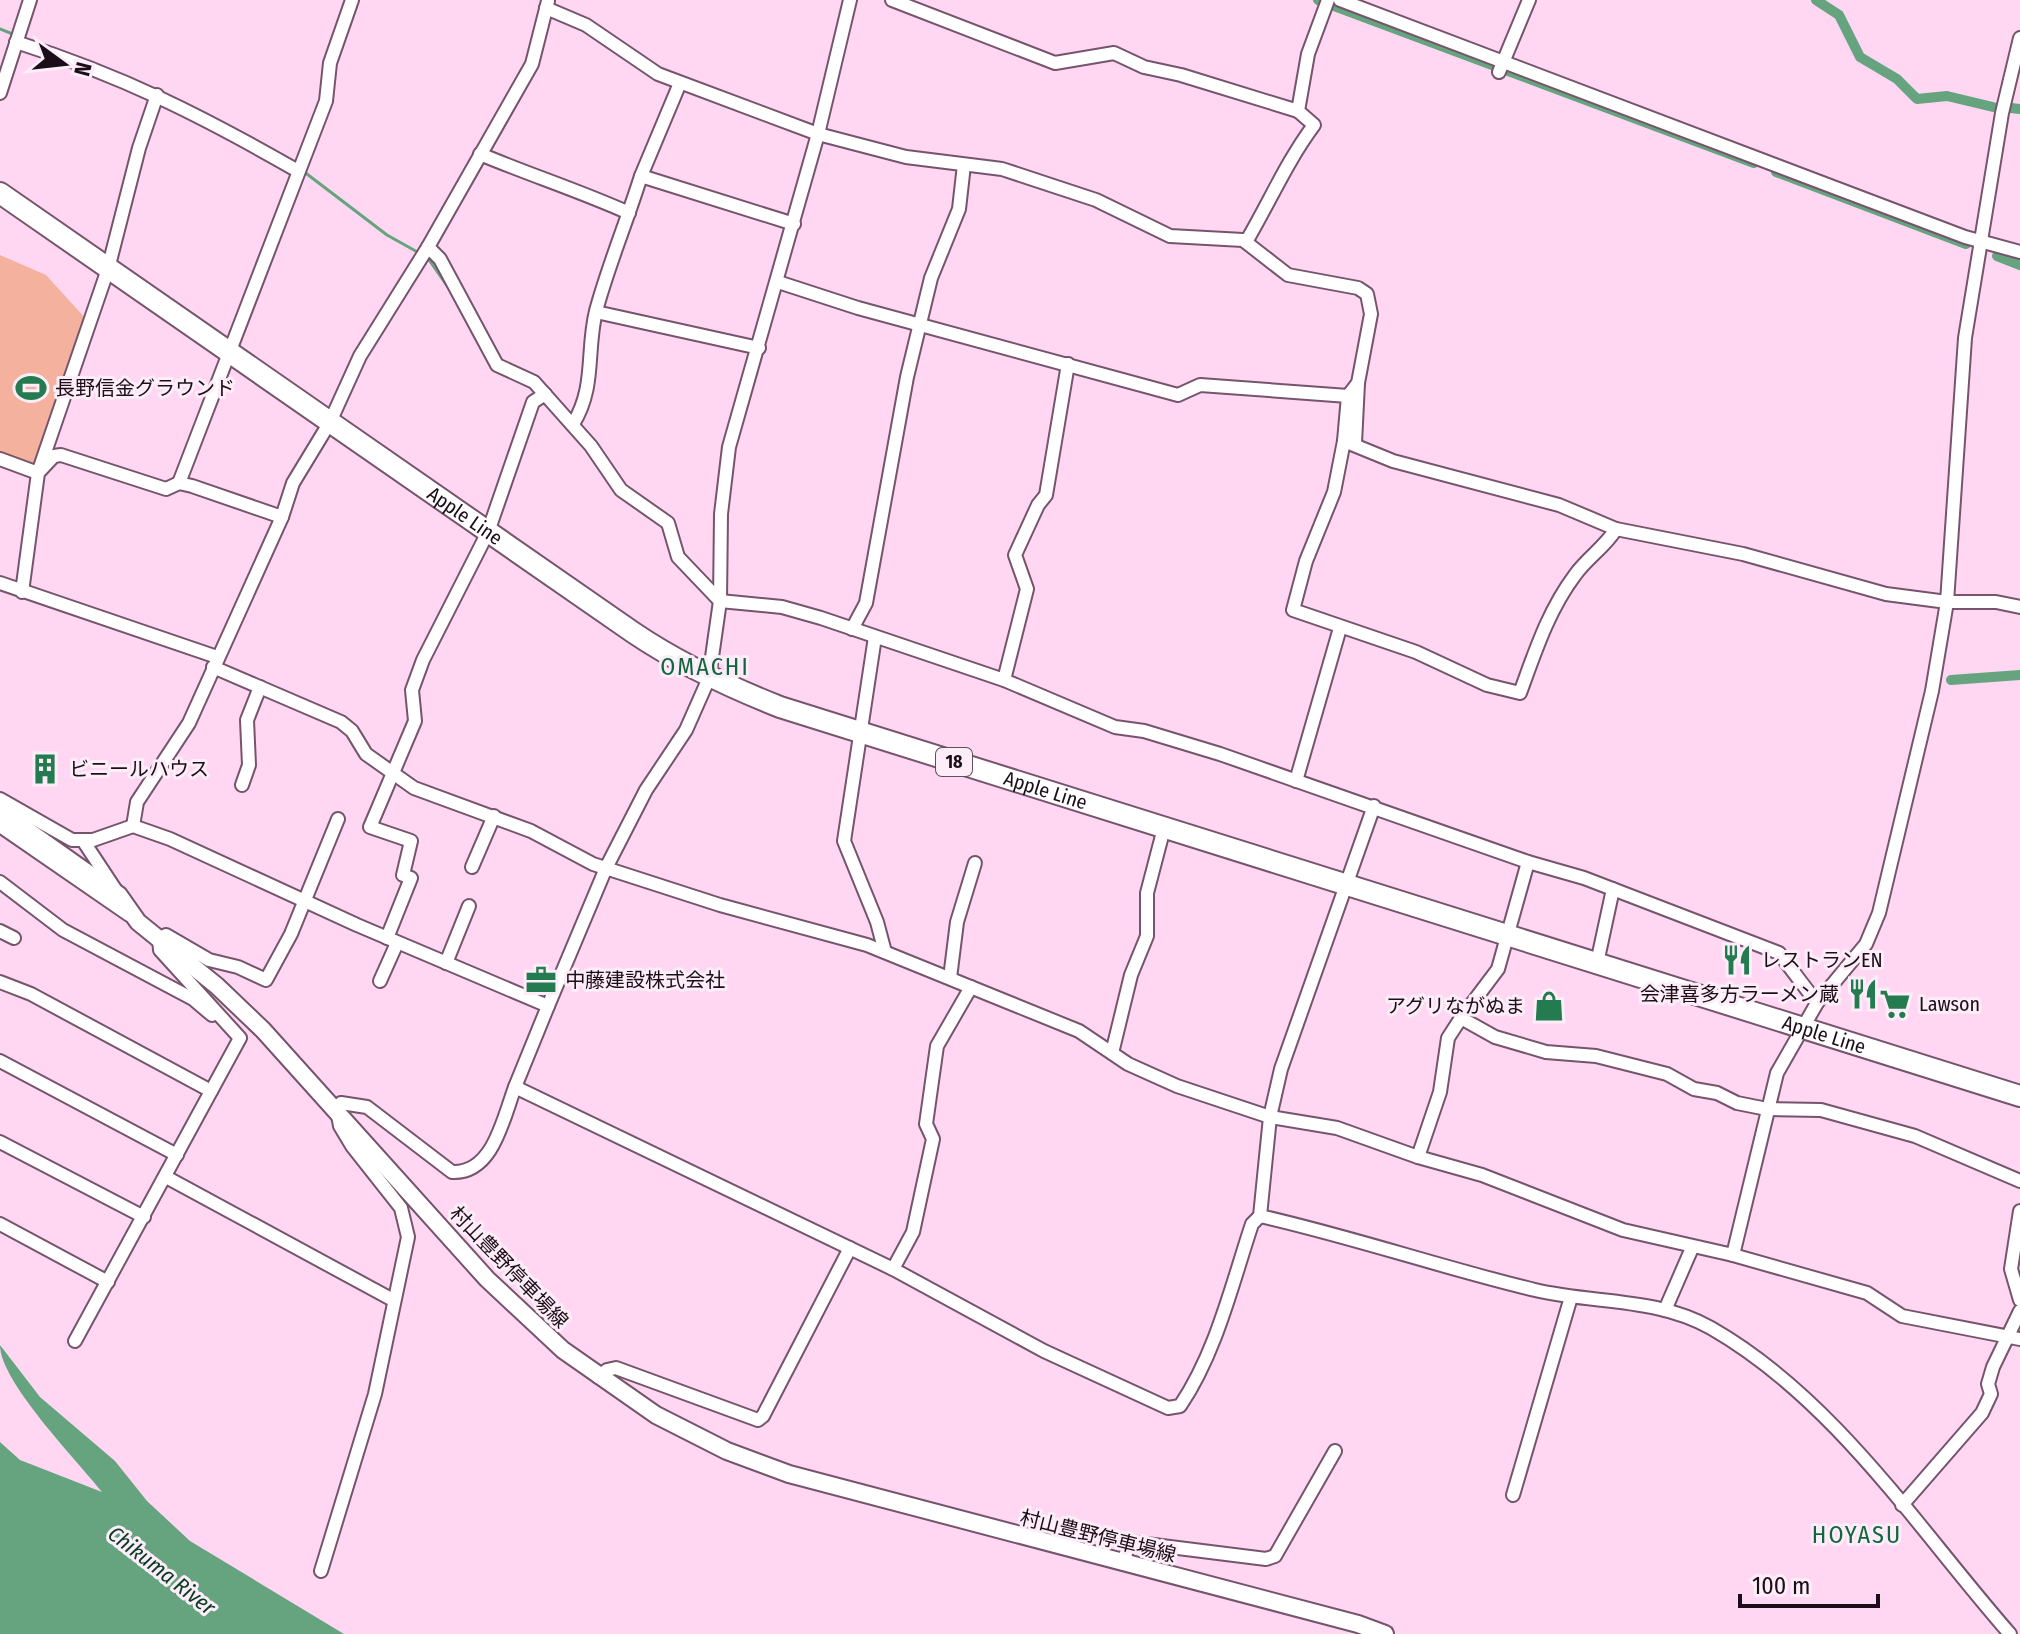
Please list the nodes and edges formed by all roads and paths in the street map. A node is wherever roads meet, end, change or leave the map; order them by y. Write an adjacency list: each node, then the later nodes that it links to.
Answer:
1 (30, 0): 10 (street)
2 (352, 0): 19 (street)
3 (850, 0): 16 (street)
4 (892, 0): 15 (street)
5 (1340, 0): 11 (street)
6 (1529, 0): 11 (street)
7 (1326, 3): 15 (street)
8 (547, 4): 12 (street); 17 (street)
9 (2020, 38): 24 (street)
10 (16, 42): 13 (street); 14 (street)
11 (1501, 66): 24 (street)
12 (680, 83): 16 (street); 20 (street)
13 (0, 93)
14 (157, 95): 19 (street); 28 (street)
15 (1298, 111): 25 (street)
16 (818, 134): 18 (street); 23 (street)
17 (480, 154): 22 (street); 26 (street)
18 (964, 165): 25 (street); 31 (street)
19 (298, 171): 33 (street)
20 (641, 176): 22 (street); 23 (street)
21 (0, 193): 28 (highway, Apple Line / 18)
22 (629, 213): 30 (street)
23 (794, 224): 29 (street)
24 (1981, 240): 27 (street); 50 (street)
25 (1246, 242): 35 (street)
26 (428, 247): 36 (street); 38 (street)
27 (2020, 252)
28 (108, 269): 33 (highway, Apple Line / 18); 42 (street)
29 (778, 282): 31 (street); 32 (street)
30 (596, 312): 32 (street); 39 (street)
31 (920, 323): 34 (street); 53 (street)
32 (759, 348): 49 (street)
33 (231, 354): 38 (highway, Apple Line / 18); 43 (street)
34 (1068, 364): 37 (street); 57 (street)
35 (1358, 383): 37 (street); 40 (street)
36 (545, 394): 39 (street); 46 (street)
37 (1348, 396): 40 (street)
38 (330, 422): 44 (street); 46 (highway, Apple Line / 18)
39 (573, 424): 49 (street)
40 (1350, 442): 45 (street); 52 (street)
41 (0, 459): 42 (street)
42 (38, 473): 43 (street); 48 (street)
43 (179, 483): 44 (street)
44 (282, 517): 55 (street)
45 (1616, 529): 50 (street); 52 (street)
46 (488, 532): 56 (highway, Apple Line / 18); 60 (street)
47 (0, 583): 48 (street)
48 (22, 592): 55 (street)
49 (720, 601): 53 (street); 56 (street)
50 (1947, 602): 51 (street); 95 (street)
51 (2020, 607)
52 (1340, 628): 61 (street)
53 (852, 629): 54 (street)
54 (875, 637): 57 (street); 59 (street)
55 (215, 662): 58 (street); 69 (street)
56 (709, 678): 59 (highway, Apple Line / 18); 75 (street)
57 (1004, 680): 61 (street)
58 (260, 687): 60 (street); 62 (street)
59 (859, 732): 70 (highway, Apple Line / 18); 88 (street)
60 (391, 774): 66 (street); 87 (street)
61 (1296, 781): 64 (street)
62 (242, 785)
63 (0, 799): 71 (street)
64 (1374, 806): 72 (street); 77 (street)
65 (0, 811): 79 (main road, 村山豊野停車場線)
66 (494, 816): 74 (street); 75 (street)
67 (338, 819): 80 (street)
68 (0, 826): 82 (street)
69 (133, 826): 71 (street); 80 (street)
70 (1164, 828): 77 (highway, Apple Line / 18); 100 (street)
71 (84, 842): 79 (street)
72 (1528, 862): 78 (street); 84 (street)
73 (975, 863): 91 (street)
74 (472, 867)
75 (606, 868): 88 (street); 96 (street)
76 (0, 882): 99 (street)
77 (1348, 886): 84 (highway, Apple Line / 18); 107 (street)
78 (1613, 889): 90 (street); 95 (street)
79 (119, 895): 82 (main road, 村山豊野停車場線)
80 (305, 901): 86 (street); 87 (street)
81 (469, 906): 89 (street)
82 (138, 922): 86 (main road, 村山豊野停車場線)
83 (0, 931): 85 (street)
84 (1506, 935): 90 (highway, Apple Line / 18); 97 (street)
85 (14, 938)
86 (159, 939): 99 (street); 106 (main road, 村山豊野停車場線)
87 (392, 940): 89 (street); 92 (street)
88 (885, 952): 91 (street)
89 (446, 963): 96 (street)
90 (1597, 963): 98 (highway, Apple Line / 18)
91 (950, 978): 94 (street)
92 (380, 981)
93 (0, 982): 103 (street)
94 (971, 987): 100 (street); 120 (street)
95 (1817, 1003): 98 (street)
96 (548, 1006): 102 (street)
97 (1461, 1018): 105 (street); 110 (street)
98 (1801, 1027): 104 (highway, Apple Line / 18); 105 (street)
99 (240, 1038): 103 (street)
100 (1112, 1053): 107 (street)
101 (0, 1061): 109 (street)
102 (515, 1087): 106 (street); 117 (street)
103 (211, 1091): 109 (street)
104 (2020, 1096)
105 (1767, 1109): 112 (street); 119 (street)
106 (337, 1110): 123 (street); 129 (main road, 村山豊野停車場線)
107 (1270, 1117): 110 (street); 114 (street)
108 (0, 1142): 115 (street)
109 (177, 1155): 111 (street)
110 (1418, 1157): 118 (street)
111 (166, 1177): 115 (street); 123 (street)
112 (2020, 1181)
113 (2020, 1211): 124 (street)
114 (1260, 1216): 120 (street); 122 (street)
115 (144, 1217): 121 (street)
116 (0, 1224): 121 (street)
117 (850, 1248): 120 (street); 129 (street)
118 (1692, 1248): 119 (street); 125 (street)
119 (1733, 1255): 127 (street)
120 (893, 1269)
121 (108, 1282): 128 (street)
122 (1571, 1297): 125 (street); 131 (street)
123 (393, 1300): 134 (street)
124 (2020, 1300)
125 (1665, 1310): 132 (street)
126 (2020, 1311): 127 (street)
127 (2013, 1337): 132 (street)
128 (75, 1341)
129 (598, 1377): 133 (main road, 村山豊野停車場線)
130 (1335, 1451): 133 (street)
131 (1513, 1495)
132 (1902, 1505): 136 (street)
133 (1123, 1562): 135 (main road, 村山豊野停車場線)
134 (321, 1571)
135 (1385, 1634)
136 (2008, 1634)

